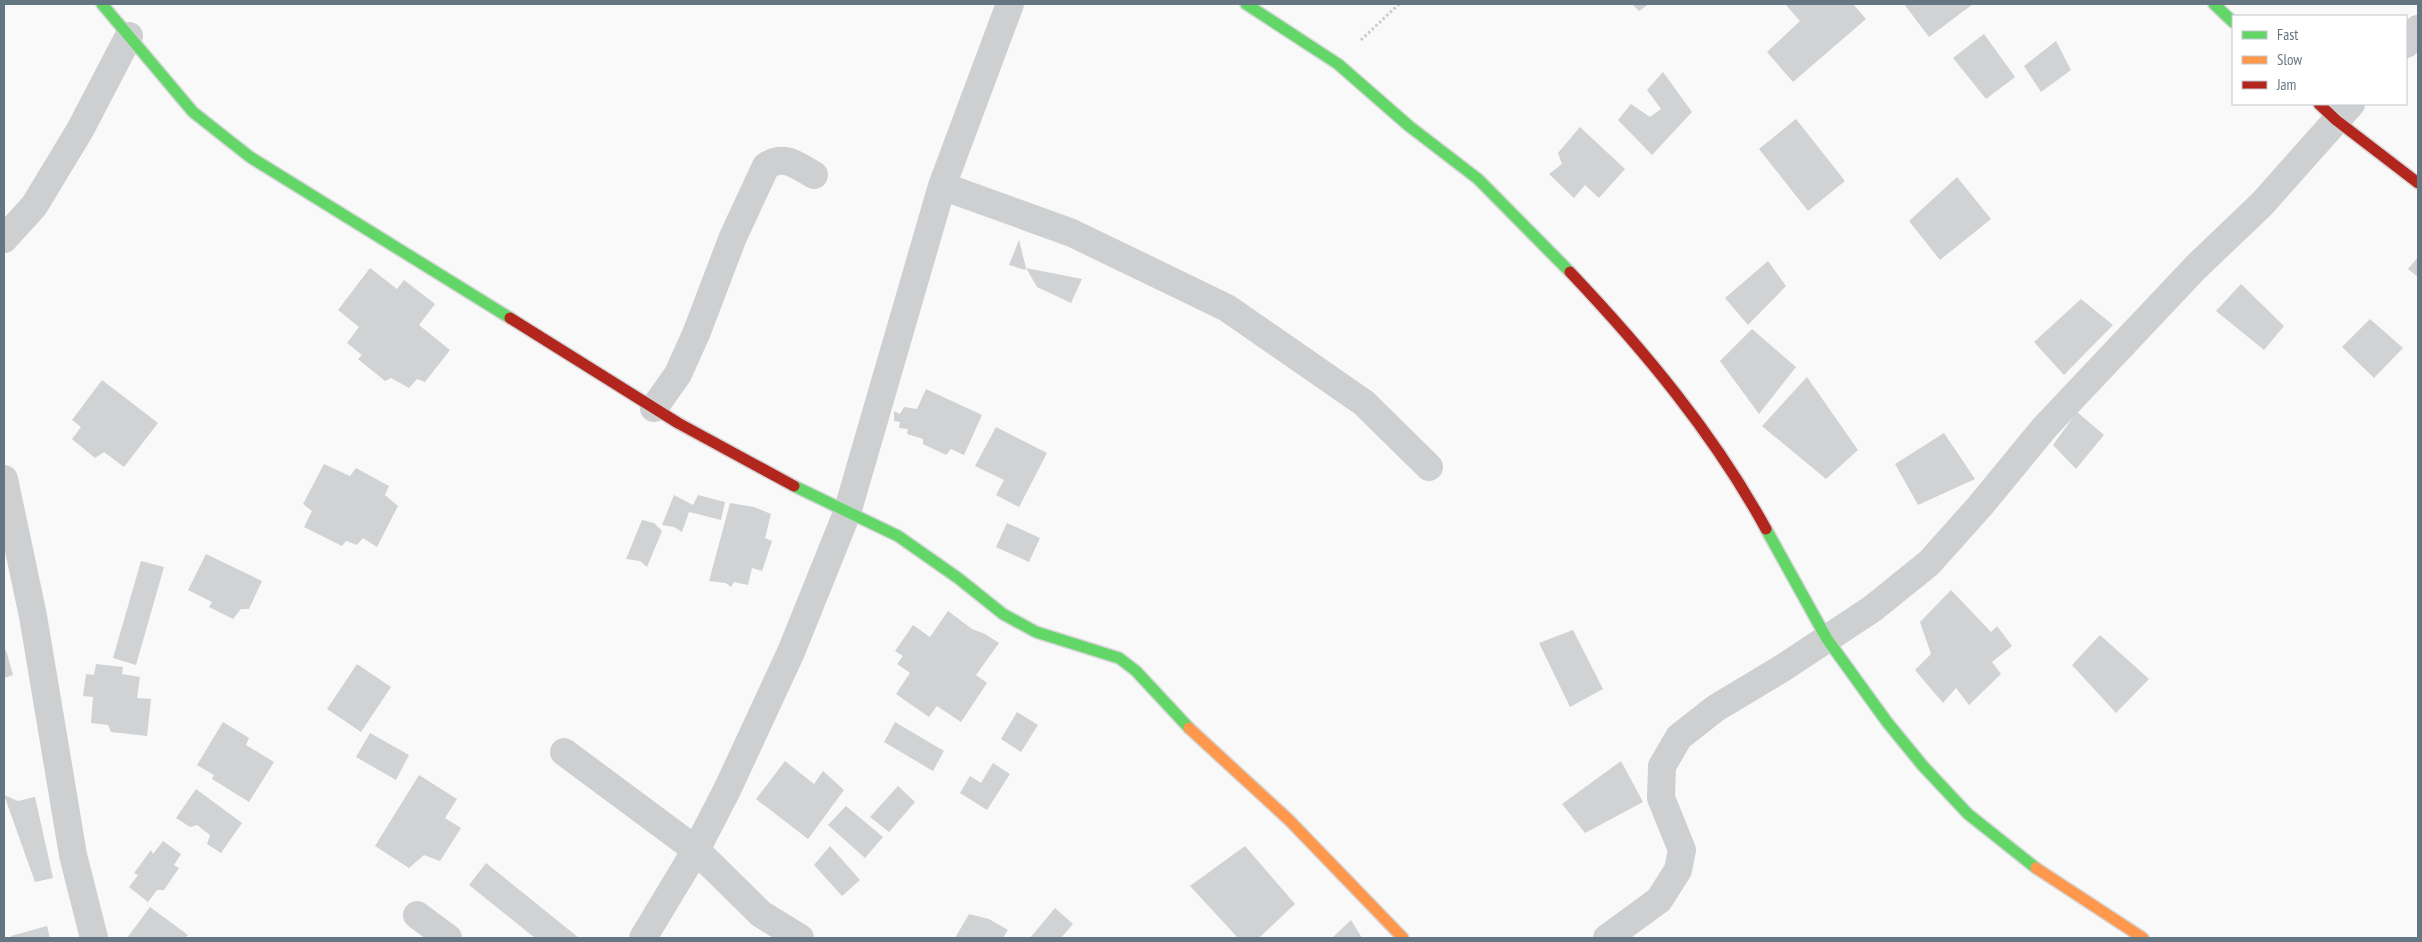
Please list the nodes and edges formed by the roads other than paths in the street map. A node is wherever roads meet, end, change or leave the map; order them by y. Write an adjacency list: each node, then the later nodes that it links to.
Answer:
1 (102, 4): 7 (street)
2 (1010, 4): 12 (street)
3 (1246, 4): 18 (street)
4 (2214, 4): 5 (street)
5 (2232, 21)
6 (2418, 29): 8 (street)
7 (129, 36): 13 (street); 14 (street)
8 (2407, 43)
9 (2336, 109): 11 (street); 18 (street)
10 (814, 175): 14 (street)
11 (2418, 183)
12 (942, 186): 15 (street); 17 (street)
13 (4, 239)
14 (654, 408): 17 (street)
15 (1429, 467)
16 (4, 479): 22 (street)
17 (847, 513): 20 (street); 26 (street)
18 (1826, 639): 27 (street); 28 (street)
19 (564, 752): 20 (street)
20 (696, 850): 24 (street); 25 (street)
21 (417, 915): 23 (street)
22 (94, 938)
23 (448, 938)
24 (643, 938)
25 (800, 938)
26 (1403, 938)
27 (1607, 938)
28 (2143, 938)

